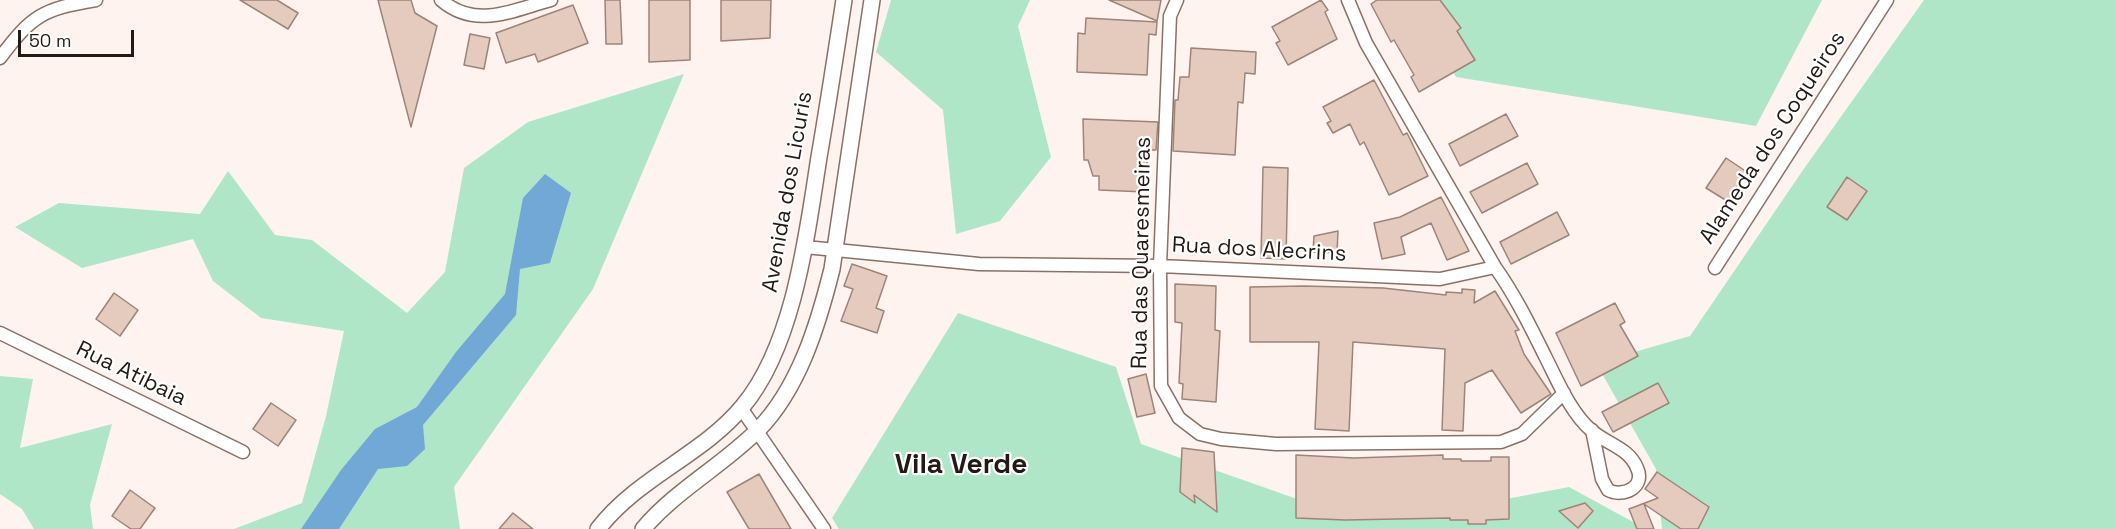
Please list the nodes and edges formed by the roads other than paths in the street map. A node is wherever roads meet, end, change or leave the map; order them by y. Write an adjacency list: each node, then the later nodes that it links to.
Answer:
1 (96, 0): 9 (street)
2 (441, 0): 3 (street)
3 (551, 0)
4 (844, 0): 10 (street, Avenida dos Licuris)
5 (872, 0): 11 (street)
6 (1177, 0): 12 (street, Rua das Quaresmeiras)
7 (1348, 0): 13 (street)
8 (1887, 0): 14 (street, Alameda dos Coqueiros)
9 (0, 58)
10 (805, 247): 11 (street, Rua dos Alecrins); 17 (street, Avenida dos Licuris)
11 (835, 250): 12 (street, Rua dos Alecrins); 18 (street)
12 (1160, 266): 13 (street, Rua dos Alecrins); 16 (street, Rua das Quaresmeiras)
13 (1495, 267): 16 (street)
14 (1715, 268)
15 (0, 333): 20 (street, Rua Atibaia)
16 (1564, 393): 19 (street)
17 (741, 408): 18 (street); 21 (street, Avenida dos Licuris)
18 (758, 430): 22 (street); 23 (street)
19 (1592, 430): 19 (street)
20 (243, 452)
21 (598, 529)
22 (643, 529)
23 (825, 529)

